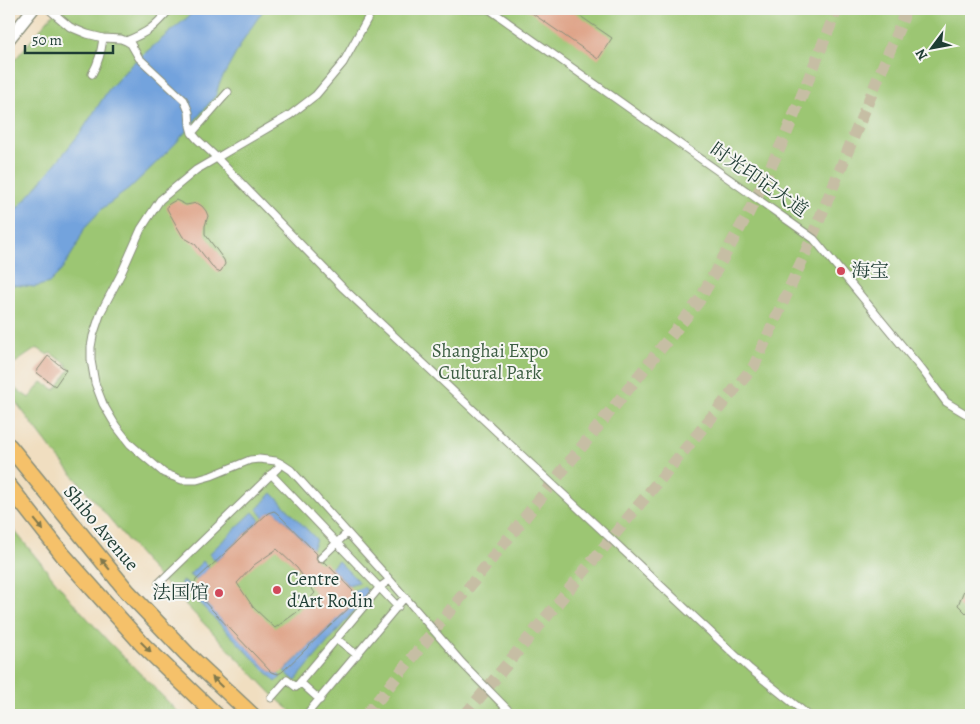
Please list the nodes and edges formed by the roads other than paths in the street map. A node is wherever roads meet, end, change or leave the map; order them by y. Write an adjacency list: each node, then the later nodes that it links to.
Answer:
1 (33, 9): 7 (street)
2 (170, 9): 8 (street)
3 (374, 9): 12 (street)
4 (489, 9): 13 (street, 时光印记大道)
5 (51, 10): 6 (street)
6 (103, 38): 8 (street); 9 (street)
7 (9, 39)
8 (126, 40): 11 (street)
9 (92, 74)
10 (228, 92): 11 (street)
11 (192, 133): 12 (street)
12 (217, 157): 15 (street); 35 (street)
13 (971, 417)
14 (9, 446): 32 (main road, Shibo Avenue, one-way to 14)
15 (282, 464): 16 (street); 18 (street)
16 (271, 474): 19 (street); 22 (street)
17 (9, 486): 31 (main road, one-way to 31)
18 (347, 533): 19 (street); 21 (street)
19 (337, 542): 20 (street); 23 (street)
20 (321, 558)
21 (390, 580): 23 (street); 24 (street)
22 (159, 582)
23 (380, 587): 25 (street); 26 (street)
24 (405, 598): 25 (street); 34 (street)
25 (398, 606): 27 (street)
26 (337, 638): 27 (street); 28 (street)
27 (357, 655): 30 (street)
28 (300, 682): 29 (street); 30 (street)
29 (271, 698)
30 (320, 700): 33 (street)
31 (216, 715)
32 (252, 715)
33 (306, 715)
34 (513, 715)
35 (808, 715)

